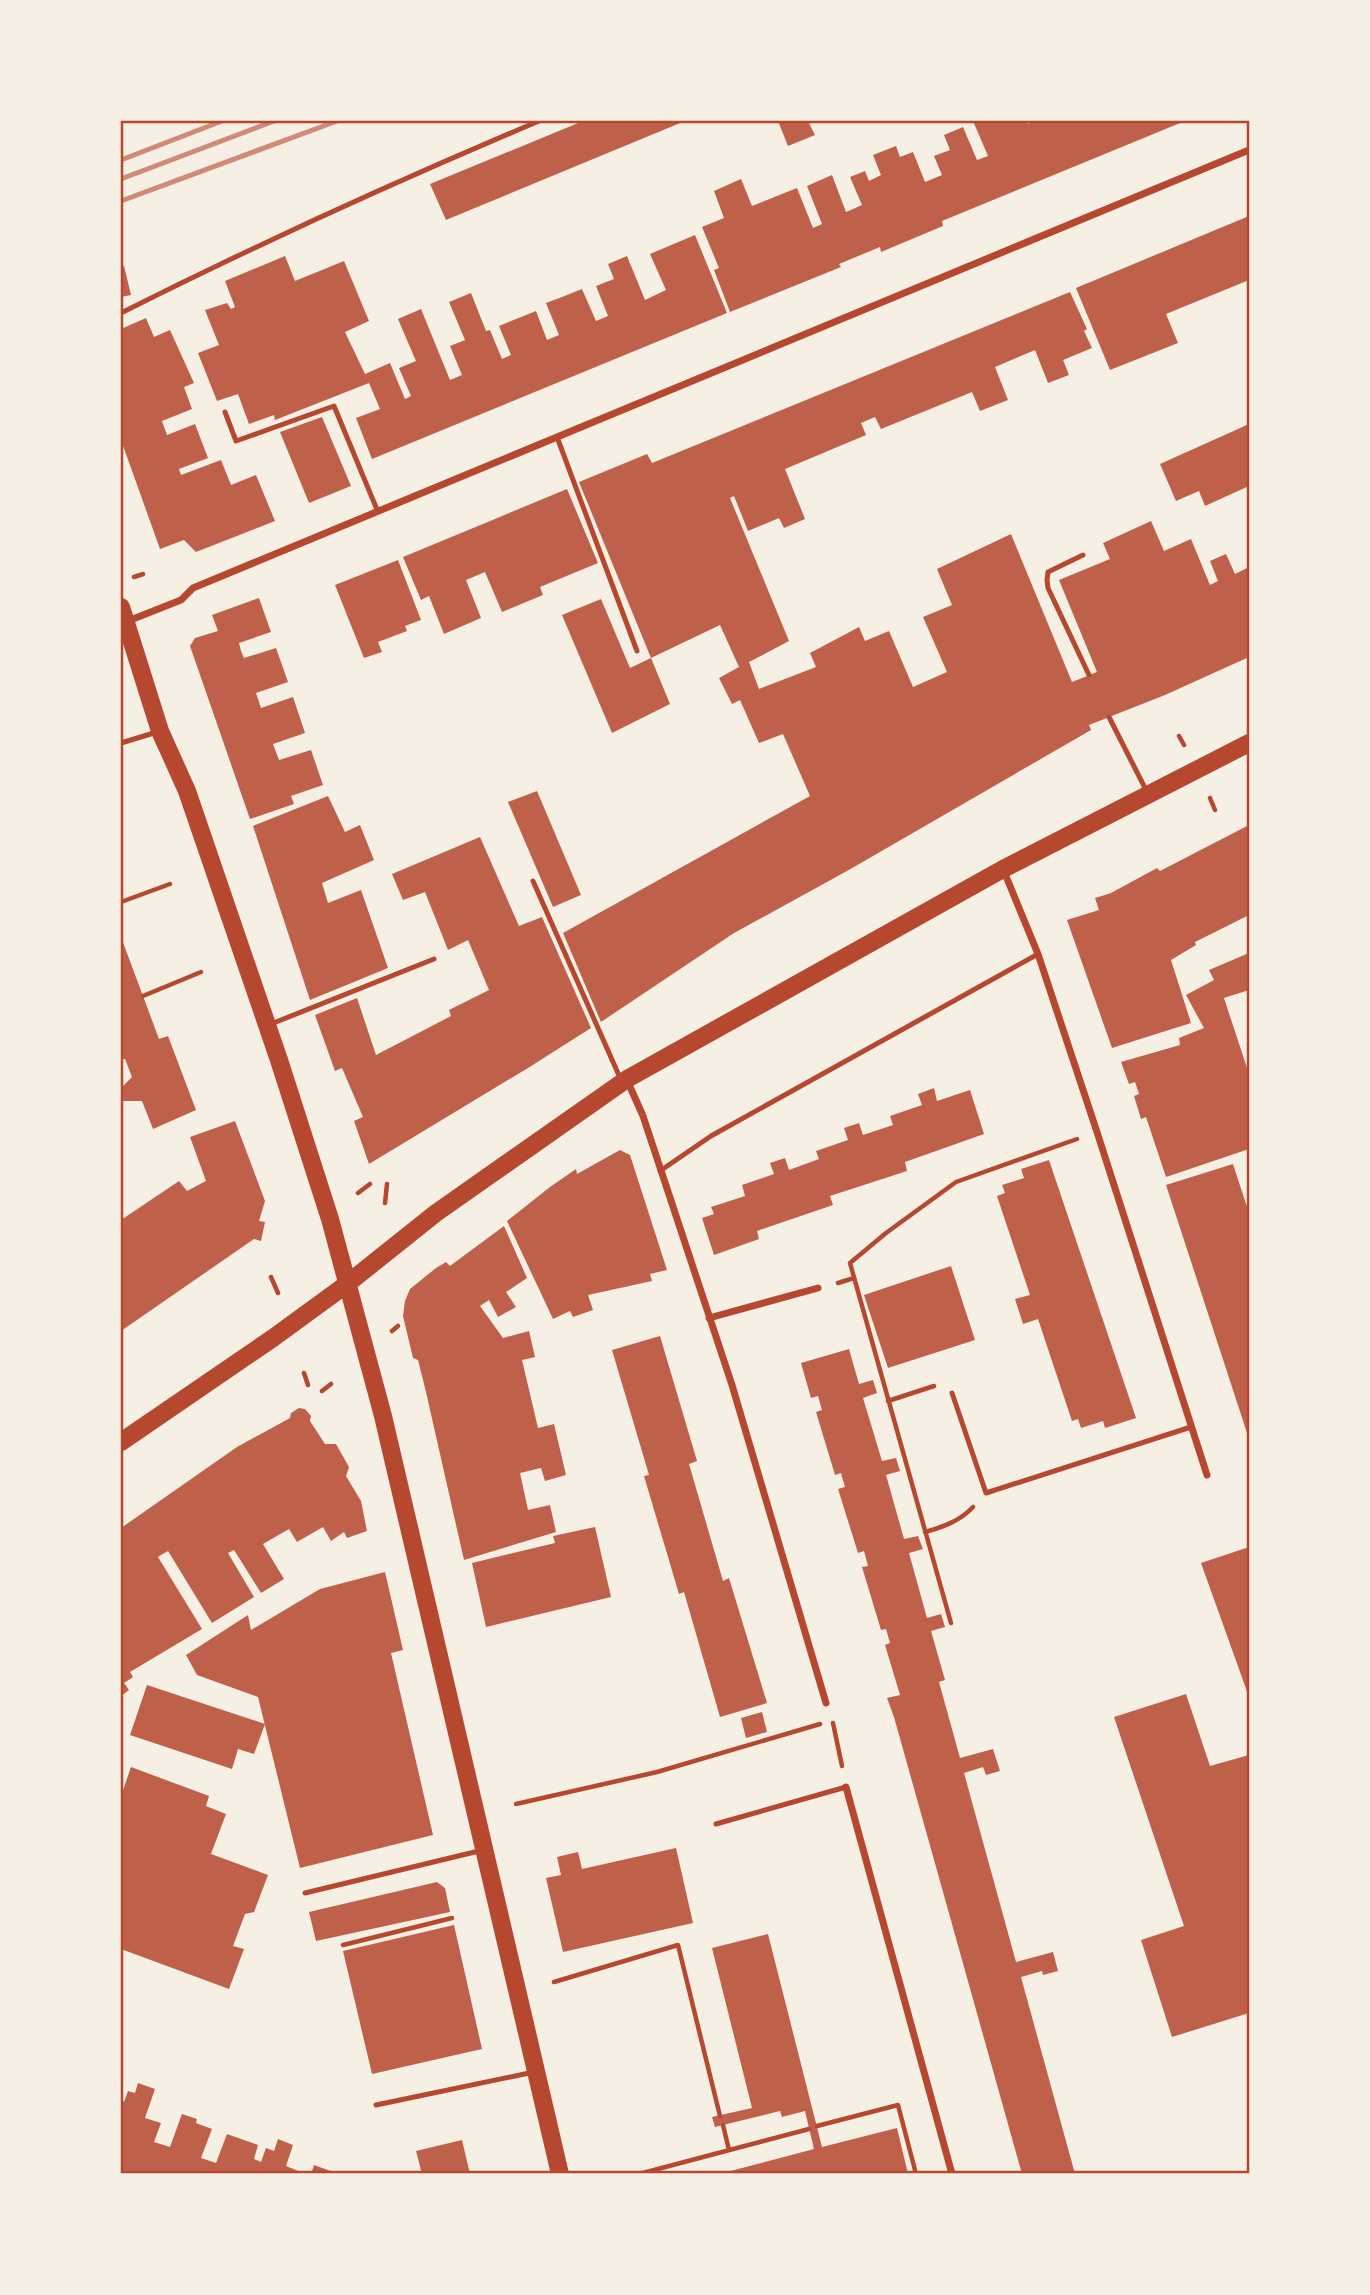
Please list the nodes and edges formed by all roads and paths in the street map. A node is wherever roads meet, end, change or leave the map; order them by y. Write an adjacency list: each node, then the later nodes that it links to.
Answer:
1 (539, 121): 3 (lane)
2 (1249, 150): 5 (street)
3 (121, 313)
4 (225, 412): 6 (lane)
5 (557, 437): 6 (street); 11 (lane)
6 (377, 512): 10 (street)
7 (1083, 555): 12 (lane)
8 (143, 574): 9 (path)
9 (134, 577)
10 (123, 614): 14 (main road)
11 (637, 651)
12 (1088, 675)
13 (1109, 717): 19 (lane)
14 (160, 731): 16 (lane); 30 (main road)
15 (1179, 736): 18 (path)
16 (121, 743)
17 (1249, 743): 19 (main road)
18 (1184, 745)
19 (1147, 793): 22 (main road)
20 (1210, 798): 21 (path)
21 (1215, 810)
22 (1003, 869): 26 (street); 31 (main road)
23 (533, 881): 31 (lane)
24 (170, 884): 25 (path)
25 (121, 902)
26 (1038, 954): 32 (street); 33 (lane)
27 (434, 959): 30 (lane)
28 (201, 972): 29 (path)
29 (143, 996)
30 (267, 1026): 39 (main road)
31 (625, 1081): 33 (street); 39 (main road)
32 (1097, 1132): 50 (path); 51 (street)
33 (660, 1171): 42 (street)
34 (370, 1184): 36 (path)
35 (387, 1184): 37 (path)
36 (358, 1193)
37 (385, 1203)
38 (271, 1277): 41 (path)
39 (347, 1284): 52 (main road); 61 (main road)
40 (818, 1289): 42 (street)
41 (278, 1293)
42 (709, 1318): 57 (street)
43 (398, 1326): 44 (path)
44 (391, 1331)
45 (304, 1373): 47 (path)
46 (331, 1384): 48 (path)
47 (308, 1385)
48 (322, 1391)
49 (953, 1393): 50 (path); 54 (lane)
50 (888, 1401): 55 (path)
51 (1191, 1427): 53 (street); 54 (lane)
52 (121, 1442)
53 (1207, 1475)
54 (986, 1493): 55 (path)
55 (925, 1532): 56 (path)
56 (951, 1623)
57 (826, 1703)
58 (846, 1787): 59 (path); 60 (lane); 76 (street)
59 (516, 1804)
60 (716, 1824)
61 (486, 1849): 62 (lane); 66 (main road)
62 (304, 1893)
63 (452, 1918): 64 (path)
64 (343, 1945)
65 (554, 1982): 68 (path)
66 (536, 2071): 67 (lane); 73 (main road)
67 (376, 2105)
68 (720, 2116)
69 (723, 2125): 72 (path)
70 (817, 2126): 75 (path)
71 (809, 2129): 72 (path)
72 (729, 2150): 74 (path)
73 (561, 2174)
74 (639, 2174)
75 (916, 2174)
76 (952, 2174)

